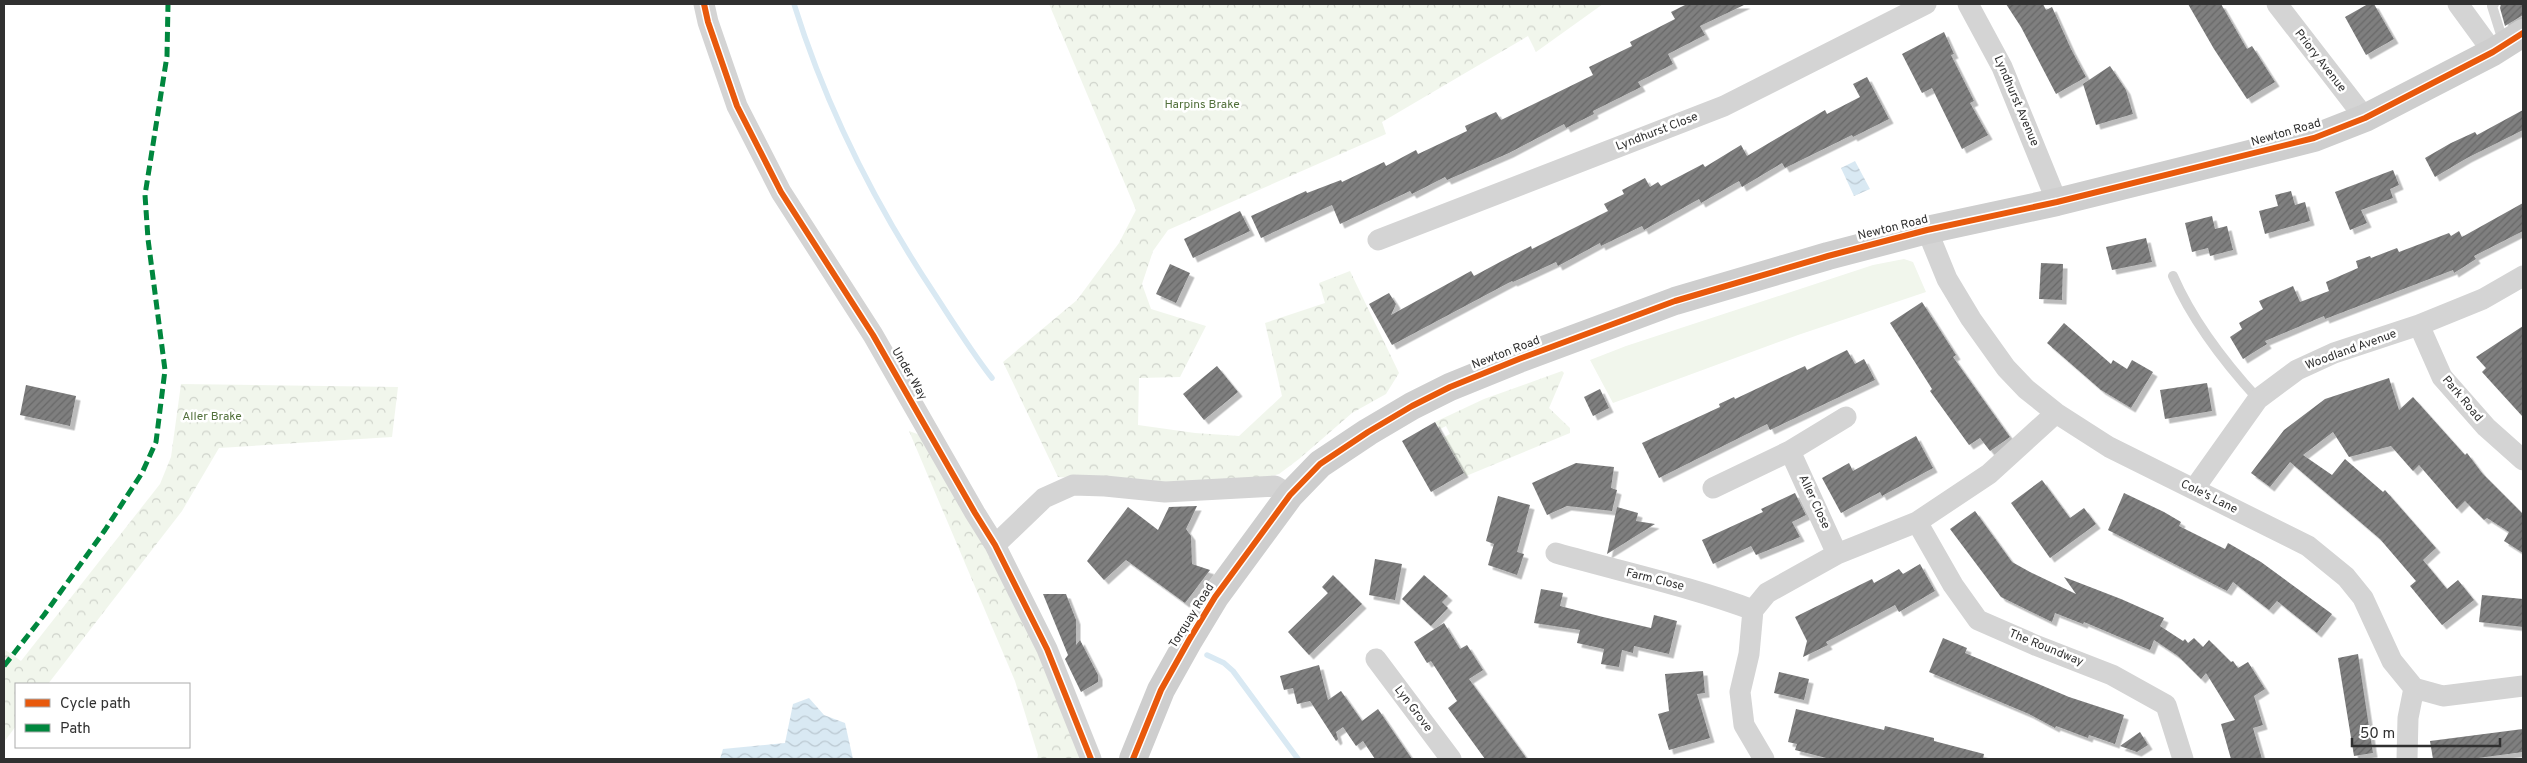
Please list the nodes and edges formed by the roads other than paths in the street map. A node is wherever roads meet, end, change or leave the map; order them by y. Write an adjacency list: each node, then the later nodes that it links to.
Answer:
1 (704, 4): 24 (street, Under Way)
2 (1926, 4): 11 (street, Lyndhurst Close)
3 (1968, 4): 9 (street, Lyndhurst Avenue)
4 (2277, 4): 8 (street, Priory Avenue)
5 (2458, 4): 7 (street)
6 (2494, 4): 7 (lane)
7 (2507, 43): 8 (street, Newton Road)
8 (2365, 118): 9 (street, Newton Road)
9 (2057, 202): 10 (street, Newton Road)
10 (1927, 230): 16 (street, Cole's Lane); 22 (street, Newton Road)
11 (1378, 240)
12 (2173, 276): 15 (lane)
13 (2523, 276): 14 (street, Woodland Avenue)
14 (2419, 325): 15 (street, Woodland Avenue); 19 (street, Park Road)
15 (2258, 399): 21 (street, Woodland Avenue)
16 (2056, 412): 21 (street, Cole's Lane); 23 (street)
17 (1846, 417): 18 (street)
18 (1790, 451): 20 (street); 26 (street, Aller Close)
19 (2523, 460)
20 (1713, 488)
21 (2194, 489): 30 (street, Cole's Lane)
22 (1290, 496): 24 (street); 32 (street, Torquay Road)
23 (1917, 522): 26 (street); 35 (street, The Roundway)
24 (995, 545): 31 (street, Under Way)
25 (1556, 553): 27 (street, Farm Close)
26 (1837, 554): 27 (street)
27 (1753, 610): 34 (street)
28 (1376, 659): 33 (street, Lyn Grove)
29 (2523, 686): 30 (street)
30 (2414, 688): 36 (street)
31 (1091, 759)
32 (1133, 759)
33 (1451, 759)
34 (1764, 759)
35 (2183, 759)
36 (2407, 759)

